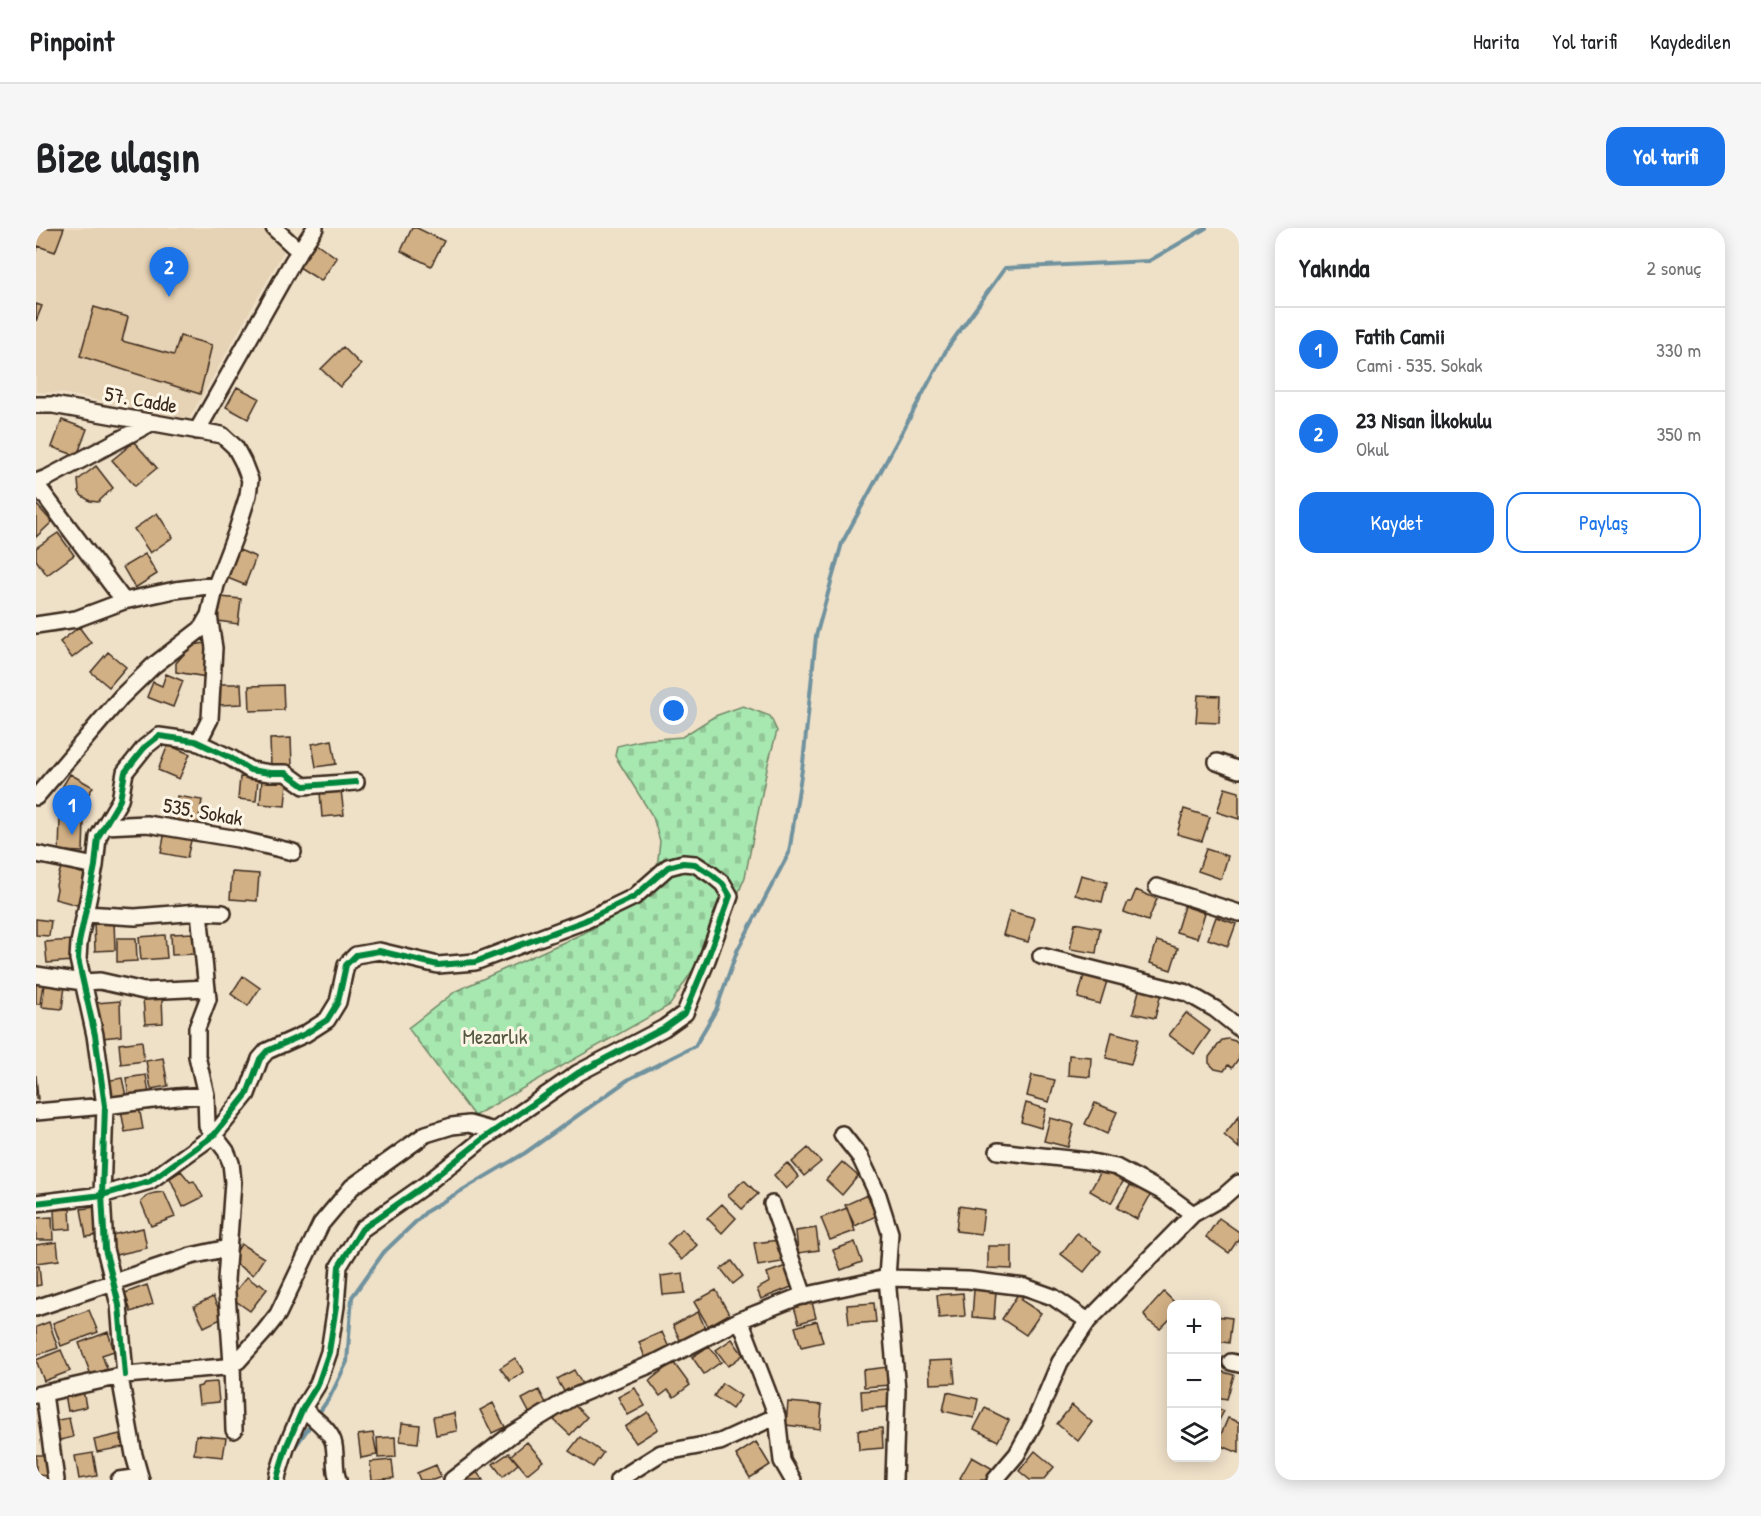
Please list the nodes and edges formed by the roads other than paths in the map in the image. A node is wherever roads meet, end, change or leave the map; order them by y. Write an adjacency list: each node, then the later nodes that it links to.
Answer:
1 (274, 228): 3 (street)
2 (315, 228): 3 (street)
3 (300, 251): 6 (street)
4 (36, 405): 5 (street, 57. Cadde)
5 (151, 423): 6 (street, 57. Cadde); 7 (street)
6 (197, 431): 8 (street, 57. Cadde)
7 (36, 483): 9 (street)
8 (216, 585): 9 (street); 10 (street)
9 (124, 601): 11 (street)
10 (209, 615): 12 (street); 16 (street)
11 (36, 626)
12 (198, 743): 15 (street); 17 (street)
13 (1217, 762): 14 (street)
14 (1239, 771)
15 (356, 782)
16 (36, 798)
17 (105, 826): 18 (street, 535. Sokak); 20 (street)
18 (293, 852)
19 (36, 854): 20 (street)
20 (95, 866): 25 (street)
21 (1157, 887): 24 (street)
22 (199, 912): 23 (street); 25 (street); 29 (street)
23 (223, 913)
24 (1239, 913)
25 (84, 914): 28 (street)
26 (1041, 956): 30 (street)
27 (36, 975): 28 (street)
28 (83, 981): 29 (street); 32 (street)
29 (207, 988): 31 (street)
30 (1239, 1028)
31 (206, 1095): 32 (street); 36 (street)
32 (105, 1106): 33 (street); 39 (street)
33 (36, 1112)
34 (494, 1131): 36 (street); 50 (street); 53 (street)
35 (842, 1134): 44 (street)
36 (214, 1135): 39 (street); 43 (street)
37 (998, 1151): 42 (street)
38 (1239, 1184): 42 (street)
39 (102, 1195): 40 (street); 45 (street)
40 (36, 1203)
41 (772, 1204): 46 (street)
42 (1193, 1214): 49 (street)
43 (228, 1248): 45 (street); 50 (street)
44 (887, 1278): 46 (street); 49 (street); 64 (street)
45 (113, 1283): 47 (street); 51 (street)
46 (804, 1296): 48 (street)
47 (36, 1308)
48 (740, 1320): 54 (street); 61 (street)
49 (1088, 1321): 65 (street)
50 (232, 1364): 51 (street); 55 (street)
51 (123, 1376): 52 (street); 56 (street)
52 (40, 1395): 57 (street)
53 (306, 1411): 59 (street); 60 (street)
54 (777, 1416): 62 (street); 63 (street)
55 (234, 1430)
56 (140, 1478): 58 (street)
57 (56, 1480)
58 (119, 1480)
59 (277, 1480)
60 (338, 1480)
61 (452, 1480)
62 (618, 1480)
63 (793, 1480)
64 (894, 1480)
65 (996, 1480)

